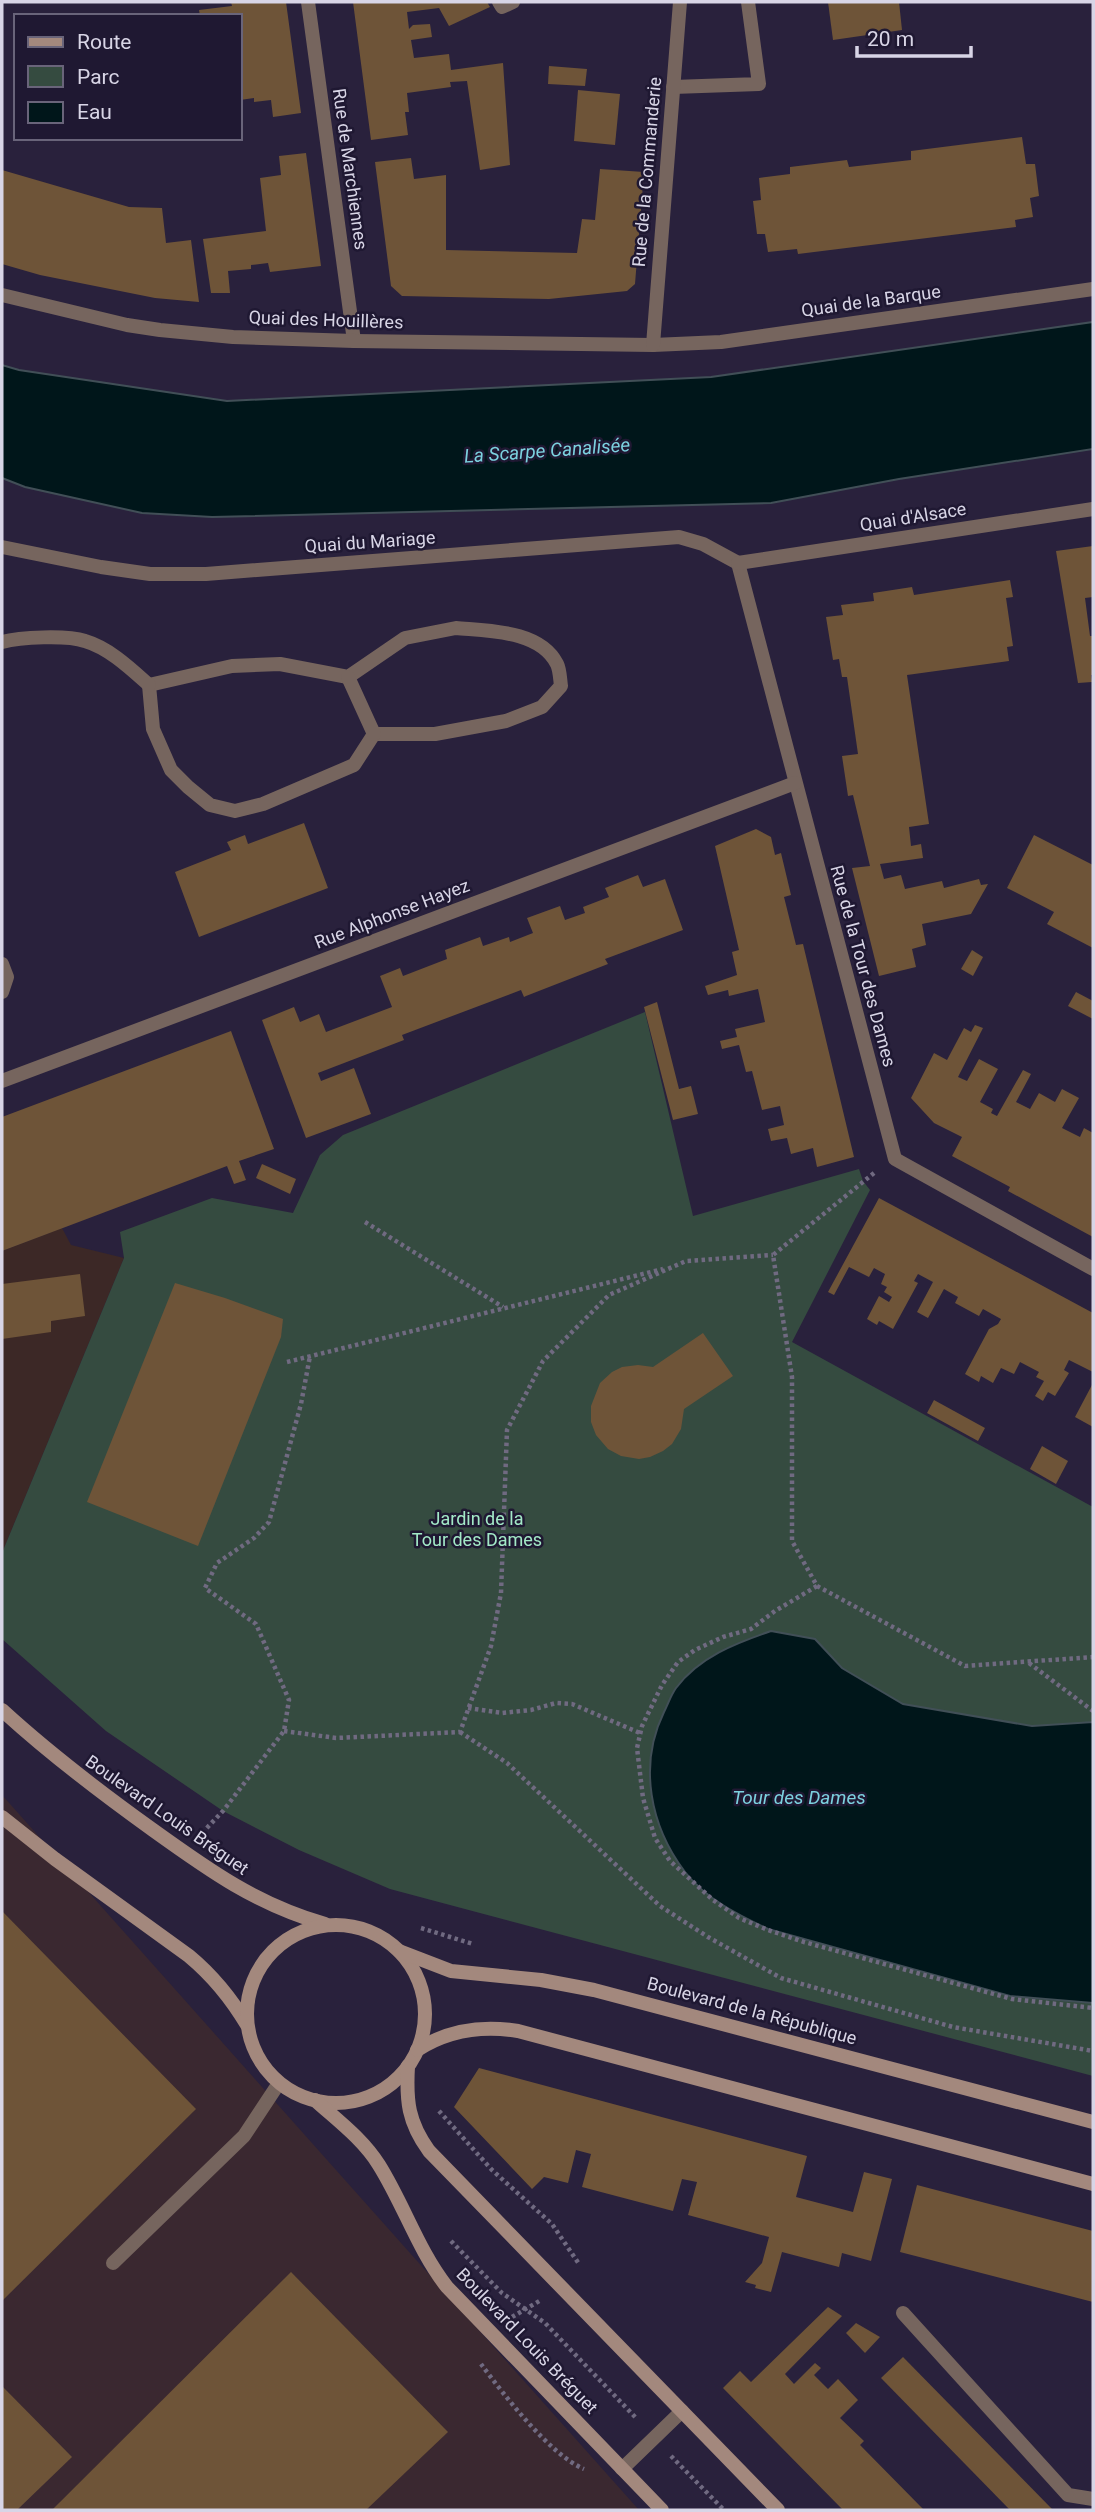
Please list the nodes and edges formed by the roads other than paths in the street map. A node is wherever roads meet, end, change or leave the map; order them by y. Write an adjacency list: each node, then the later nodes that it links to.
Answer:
1 (308, 2): 9 (street, Rue de Marchiennes)
2 (499, 2): 3 (street)
3 (513, 2)
4 (680, 2): 6 (street, Rue de la Commanderie)
5 (748, 2): 6 (street)
6 (673, 87): 10 (street, Rue de la Commanderie)
7 (1093, 289): 10 (street, Quai de la Barque)
8 (2, 295): 9 (street, Quai des Houillères)
9 (354, 341): 10 (street, Quai des Houillères)
10 (653, 345)
11 (1093, 509): 13 (street, Quai d'Alsace)
12 (2, 547): 13 (street, Quai du Mariage)
13 (738, 563): 18 (street, Rue de la Tour des Dames)
14 (2, 642): 16 (street)
15 (348, 677): 16 (street); 17 (street); 17 (street)
16 (149, 685): 17 (street)
17 (374, 734)
18 (795, 783): 21 (street, Rue Alphonse Hayez); 22 (street, Rue de la Tour des Dames)
19 (2, 964): 20 (street)
20 (2, 992)
21 (2, 1081)
22 (1093, 1269)
23 (2, 1710): 25 (main road, Boulevard Louis Bréguet)
24 (2, 1817): 27 (main road)
25 (327, 1924): 26 (main road); 27 (main road)
26 (399, 1951): 28 (main road); 32 (main road, Boulevard de la République)
27 (247, 2026): 30 (main road)
28 (417, 2050): 29 (main road); 33 (main road)
29 (408, 2066): 31 (main road); 36 (main road)
30 (279, 2083): 31 (main road); 34 (street)
31 (315, 2101): 37 (main road, Boulevard Louis Bréguet)
32 (1093, 2122)
33 (1093, 2184)
34 (113, 2263)
35 (904, 2313): 38 (street)
36 (682, 2412): 37 (street); 40 (main road)
37 (622, 2469): 39 (main road, Boulevard Louis Bréguet)
38 (1093, 2499)
39 (662, 2510)
40 (778, 2510)

